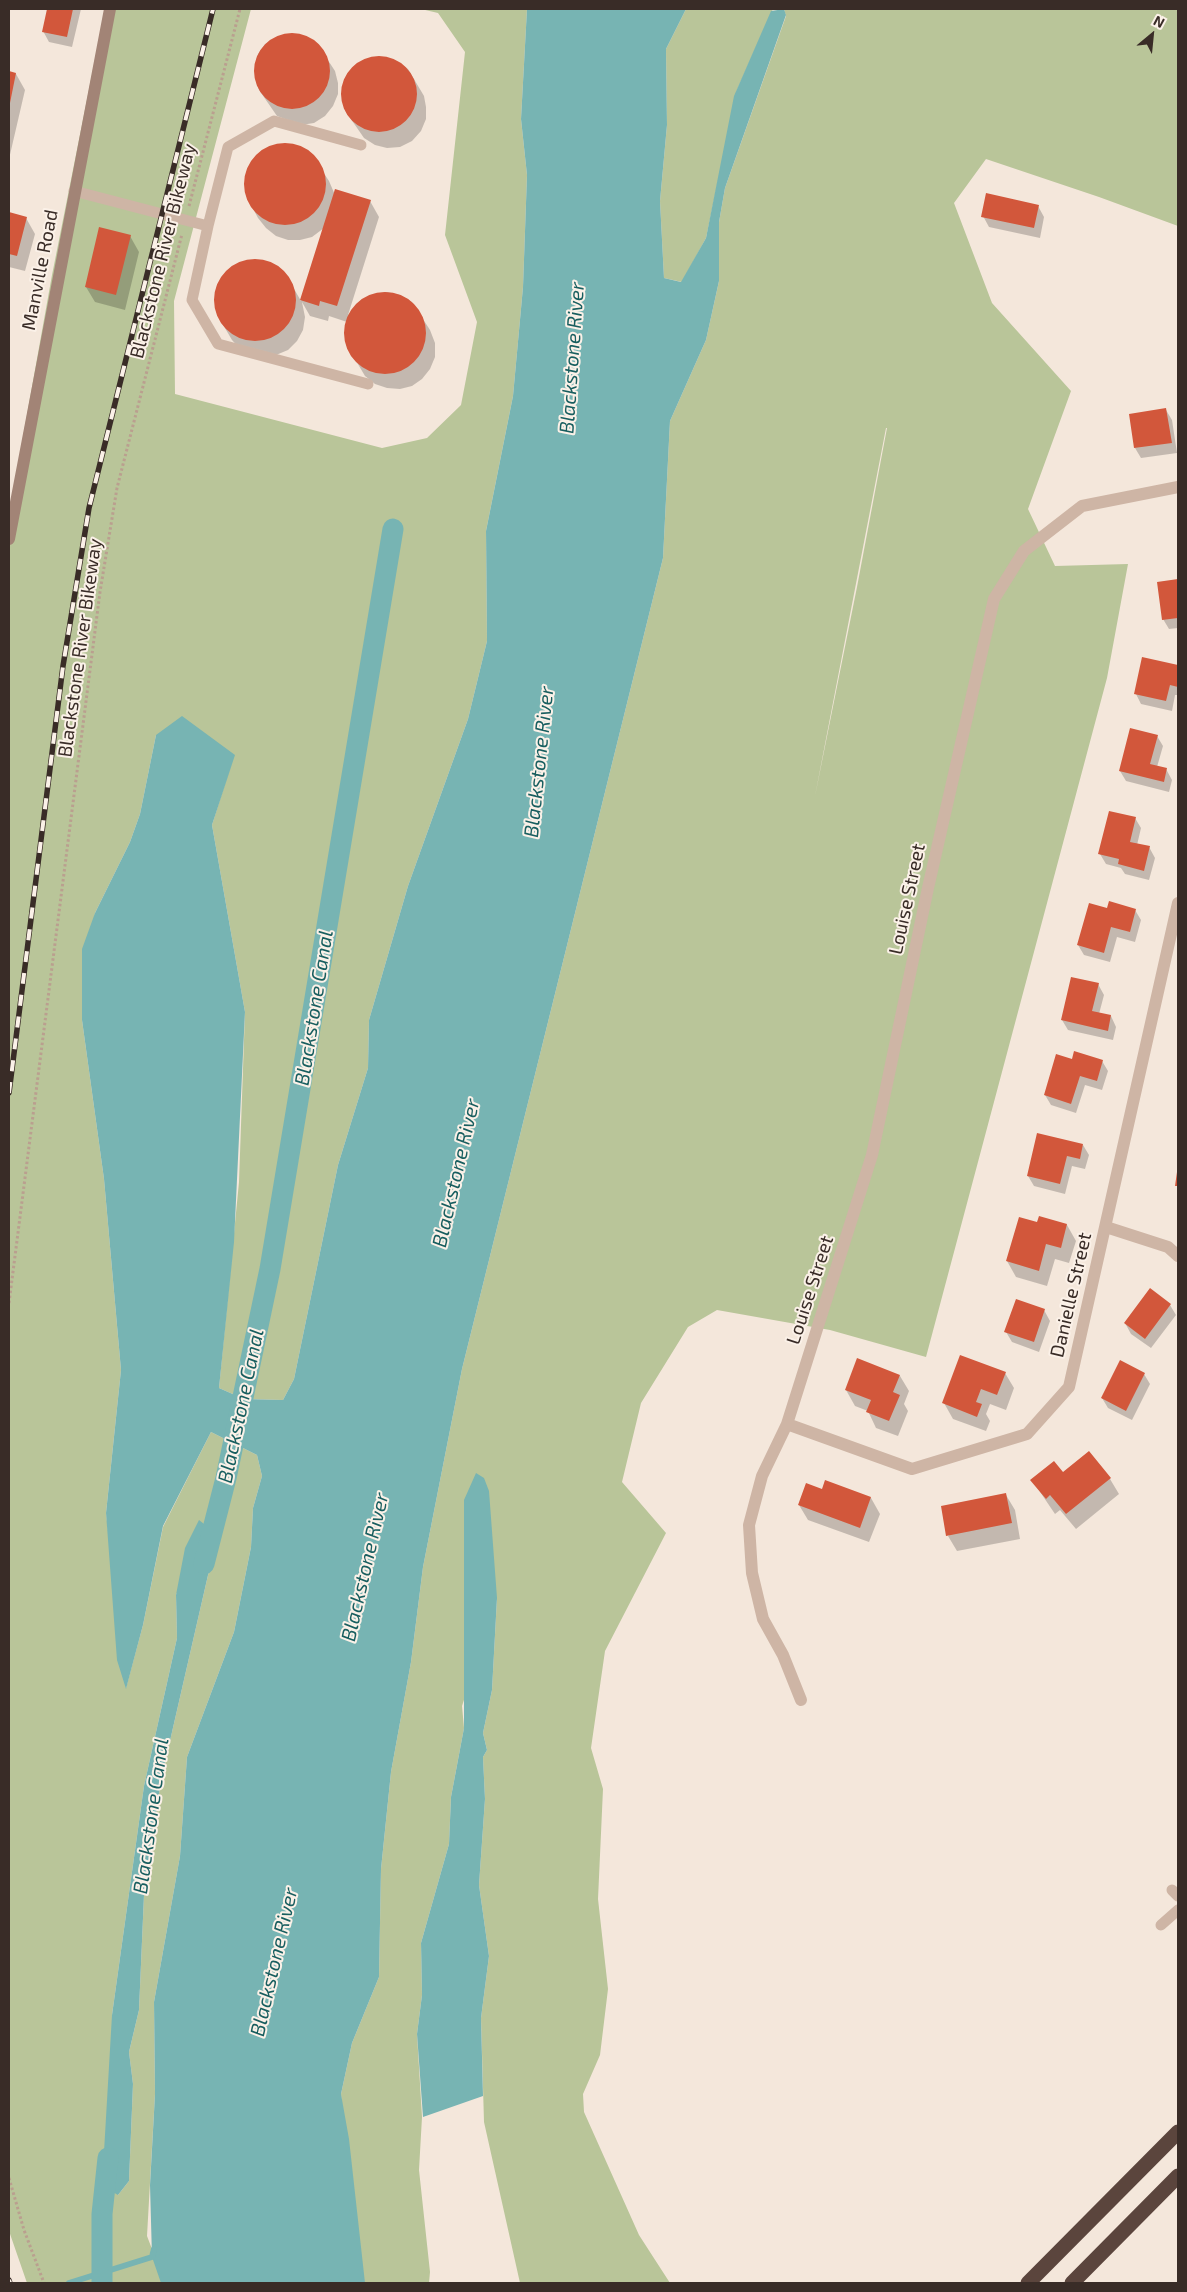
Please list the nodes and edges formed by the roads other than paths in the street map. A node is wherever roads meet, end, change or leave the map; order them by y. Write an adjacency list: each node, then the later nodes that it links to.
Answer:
1 (110, 9): 3 (main road, Manville Road)
2 (361, 145): 4 (lane)
3 (74, 191): 4 (lane); 7 (main road, Manville Road)
4 (208, 226): 5 (lane)
5 (368, 384)
6 (1178, 487): 11 (street, Louise Street)
7 (9, 539)
8 (1178, 903): 9 (street, Danielle Street)
9 (1106, 1227): 10 (street); 11 (street, Danielle Street)
10 (1178, 1256)
11 (787, 1424): 12 (street, Louise Street)
12 (801, 1700)
13 (1178, 1910): 14 (lane)
14 (1161, 1925)
15 (1178, 2132): 17 (highway)
16 (1178, 2176): 18 (highway)
17 (1028, 2283)
18 (1072, 2283)

